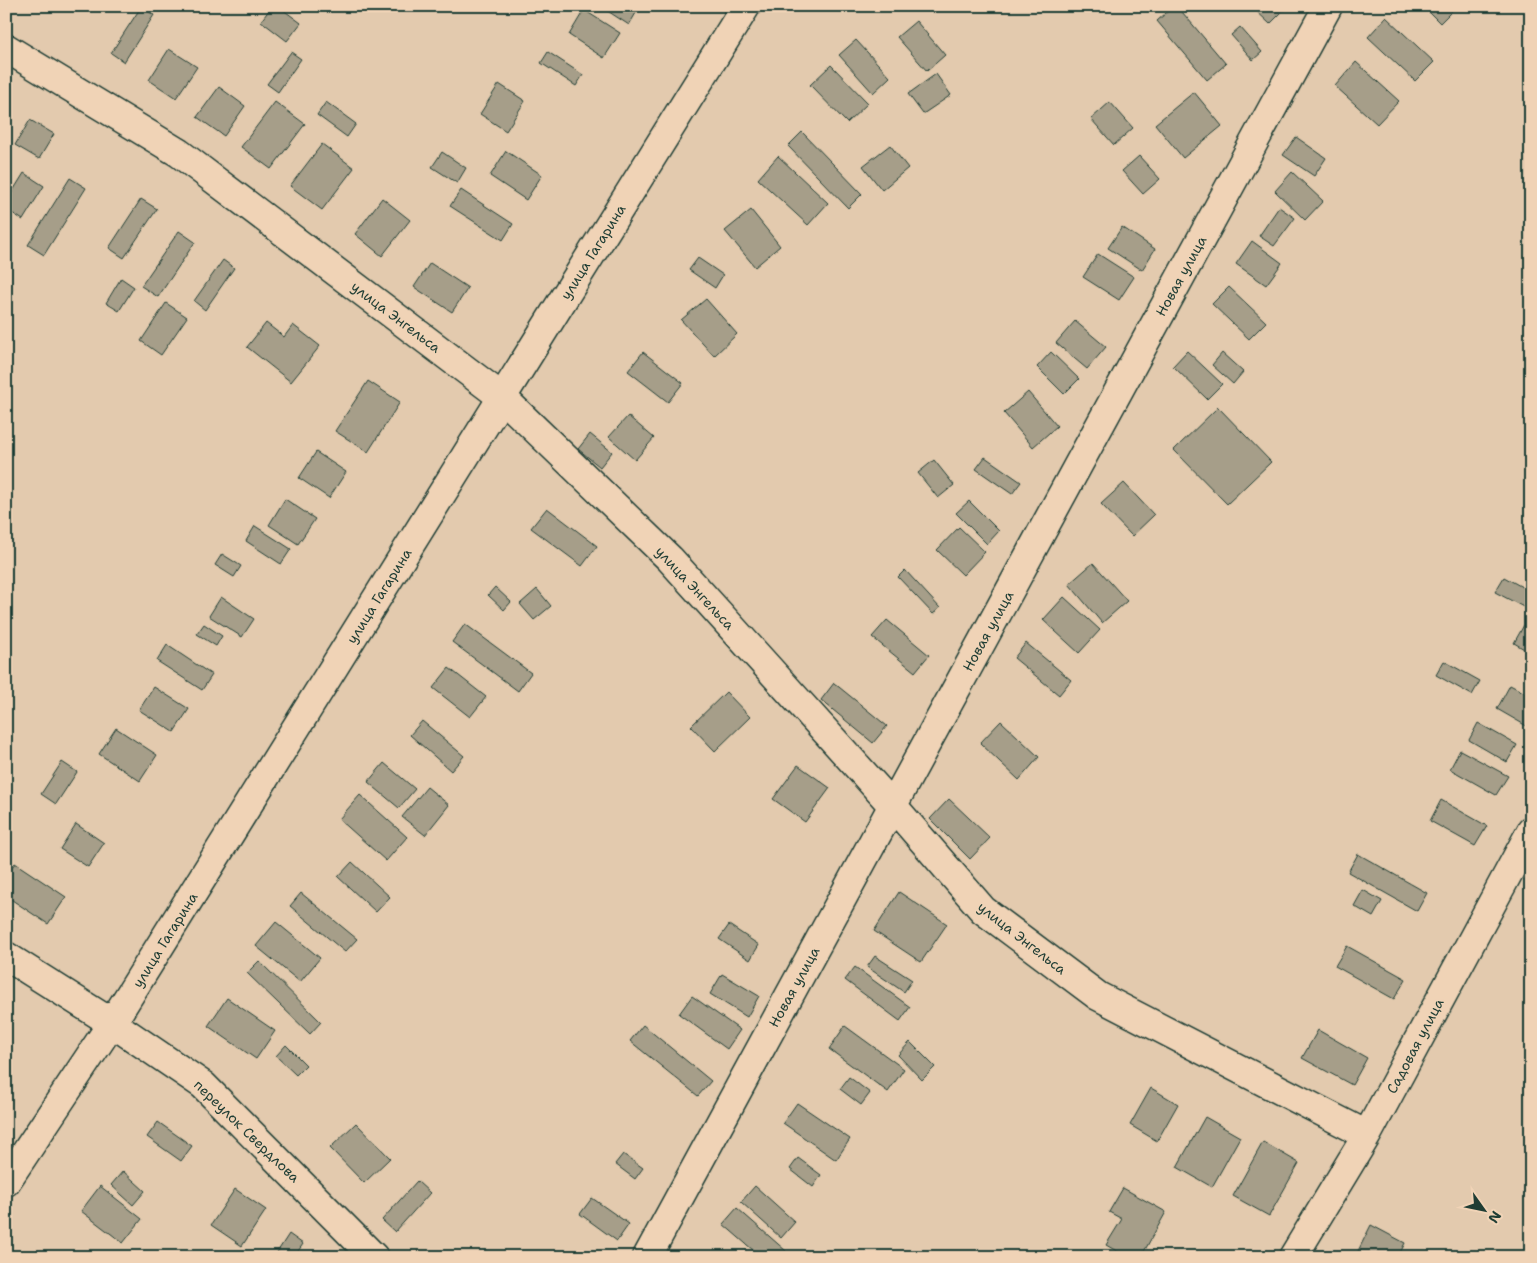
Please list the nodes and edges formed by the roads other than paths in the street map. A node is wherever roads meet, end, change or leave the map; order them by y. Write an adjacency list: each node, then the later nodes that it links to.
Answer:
1 (746, 6): 4 (street, улица Гагарина)
2 (1328, 6): 5 (street, Новая улица)
3 (6, 48): 4 (street, улица Энгельса)
4 (503, 398): 5 (street, улица Энгельса); 8 (street, улица Гагарина)
5 (892, 806): 9 (street, улица Энгельса); 12 (street, Новая улица)
6 (1531, 831): 9 (street, Садовая улица)
7 (6, 956): 8 (street, переулок Свердлова)
8 (112, 1023): 10 (street, улица Гагарина); 11 (street, переулок Свердлова)
9 (1367, 1135): 13 (street, Садовая улица)
10 (6, 1182)
11 (374, 1257)
12 (647, 1257)
13 (1293, 1257)

